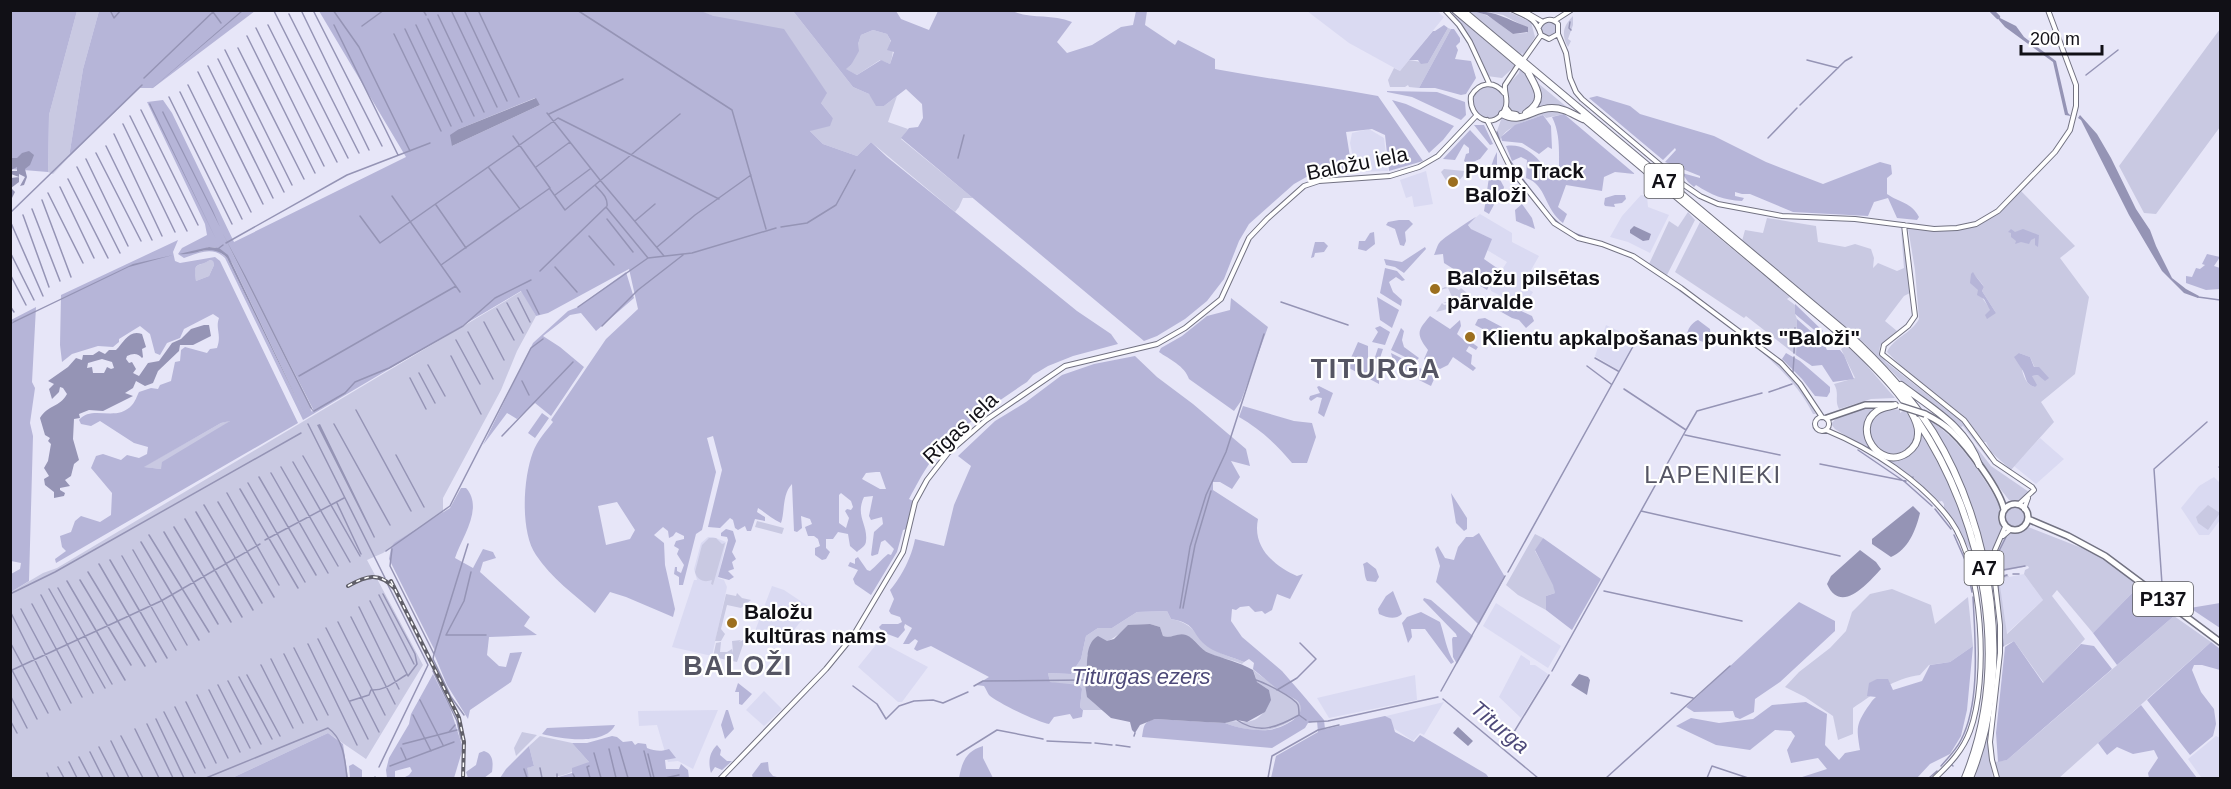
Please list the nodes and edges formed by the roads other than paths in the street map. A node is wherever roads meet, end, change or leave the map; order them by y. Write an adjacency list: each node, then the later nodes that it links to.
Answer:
1 (1445, 10): 18 (main road)
2 (1455, 10): 19 (highway, A7)
3 (1462, 10): 33 (highway, A7)
4 (1513, 10): 11 (main road)
5 (1522, 10): 9 (main road)
6 (2048, 10): 31 (main road)
7 (1570, 11): 8 (main road); 10 (main road)
8 (1554, 21): 9 (main road); 10 (main road)
9 (1543, 22): 11 (main road)
10 (1558, 26): 12 (main road)
11 (1539, 27): 13 (main road)
12 (1558, 34): 14 (main road); 15 (main road)
13 (1543, 37): 14 (main road); 16 (main road)
14 (1553, 38): 15 (main road)
15 (1564, 50): 31 (main road)
16 (1524, 59)
17 (1517, 67): 20 (main road)
18 (1482, 69): 21 (main road); 22 (main road)
19 (1527, 70): 25 (highway); 28 (highway, A7)
20 (1510, 77): 23 (main road); 24 (main road)
21 (1489, 83): 22 (main road); 23 (main road)
22 (1482, 85): 26 (main road)
23 (1497, 86): 24 (main road)
24 (1504, 93): 25 (main road)
25 (1504, 111): 27 (main road); 28 (highway)
26 (1476, 116): 29 (main road); 32 (main road, Baložu iela)
27 (1495, 119): 29 (main road); 30 (main road)
28 (1585, 119): 35 (highway, A7)
29 (1487, 120): 30 (main road)
30 (1493, 130): 36 (main road)
31 (1904, 225): 39 (main road)
32 (1185, 328): 49 (main road, Rīgas iela)
33 (1892, 378): 37 (highway); 52 (highway, A7)
34 (1897, 406): 35 (highway); 36 (main road); 37 (main road, bridge)
35 (1914, 414): 51 (highway, A7)
36 (1825, 422): 50 (main road)
37 (1979, 465): 38 (main road)
38 (2000, 496): 40 (main road); 42 (main road)
39 (2028, 498): 40 (main road); 41 (main road)
40 (2016, 505): 41 (main road); 42 (main road)
41 (2024, 509): 43 (main road)
42 (2004, 510): 45 (main road)
43 (2028, 519): 44 (main road); 46 (main road, P137)
44 (2025, 526): 45 (main road, P137); 46 (main road, P137)
45 (2008, 528): 48 (main road)
46 (2073, 540): 47 (main road, P137)
47 (2220, 642)
48 (1996, 777)
49 (721, 778)
50 (1935, 778)
51 (1965, 778)
52 (1970, 778)

